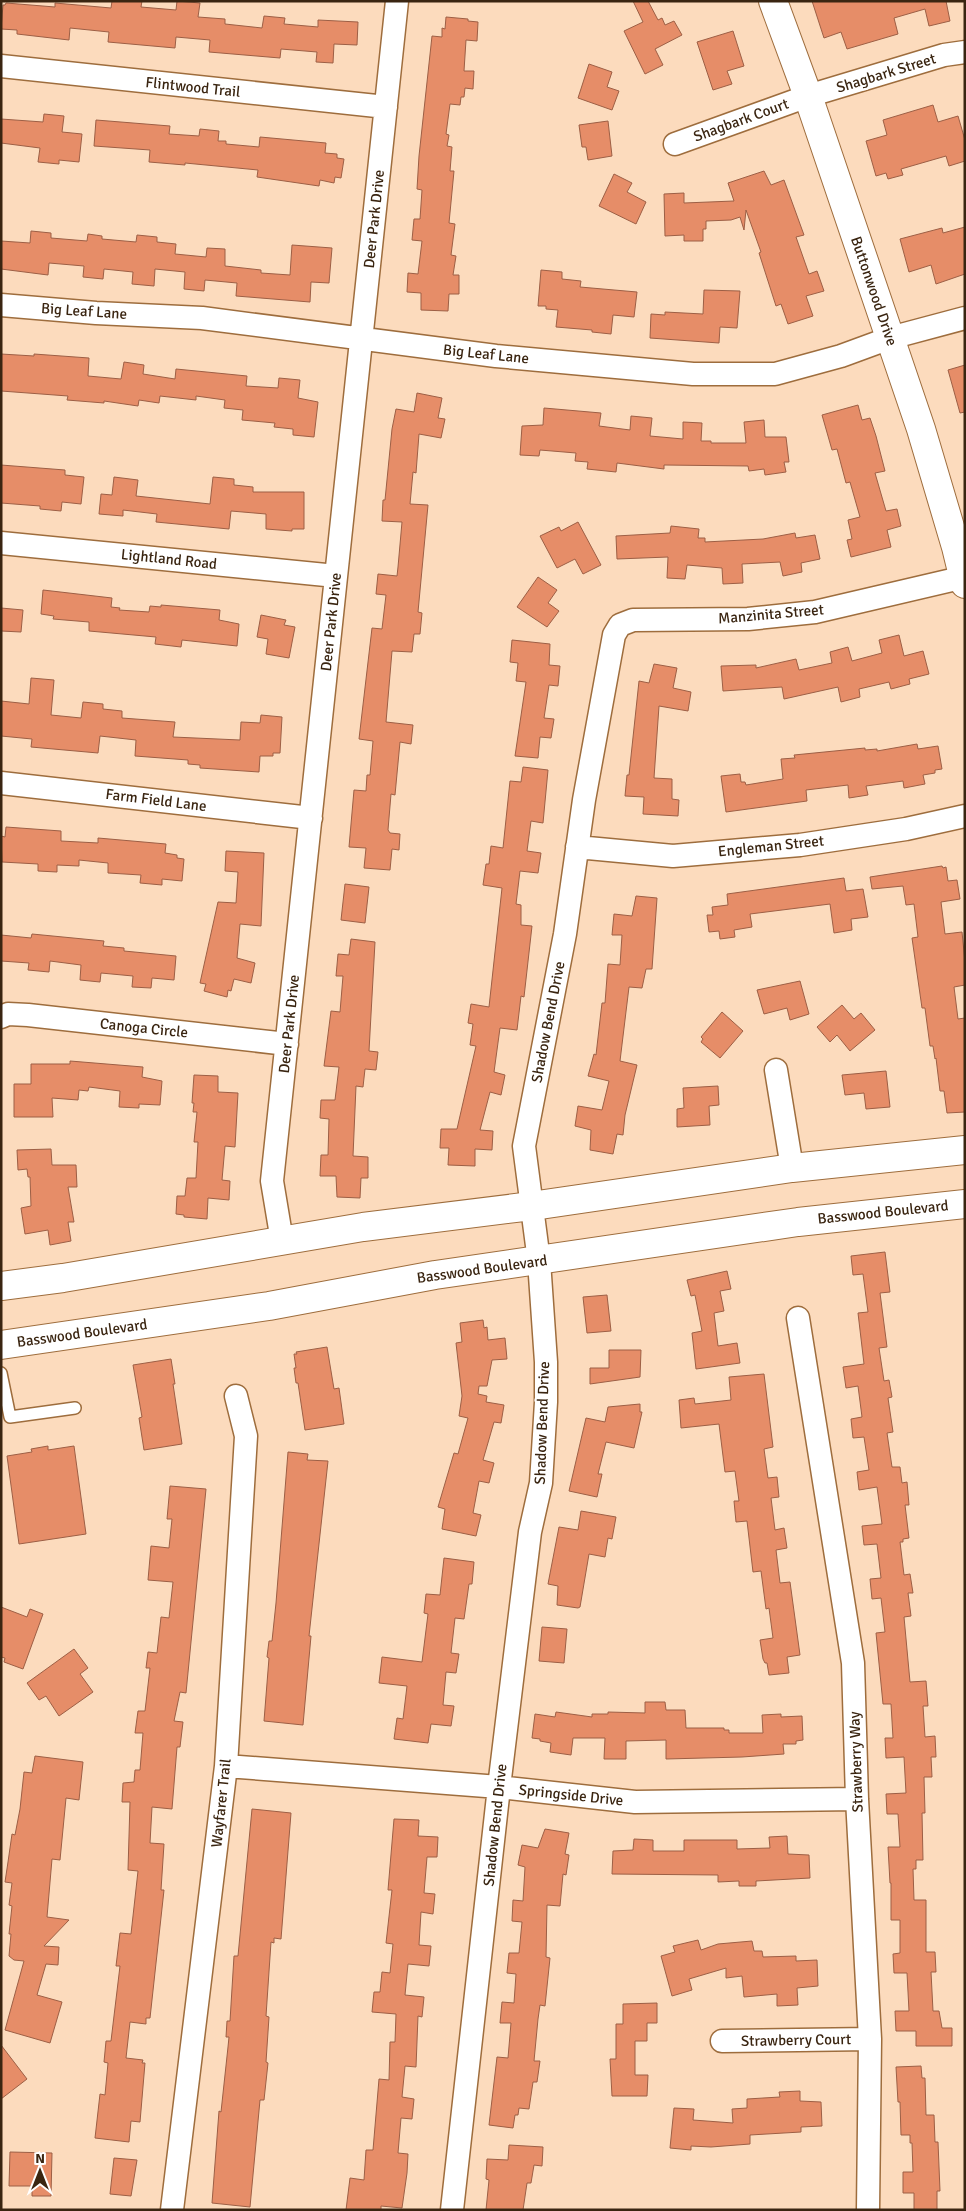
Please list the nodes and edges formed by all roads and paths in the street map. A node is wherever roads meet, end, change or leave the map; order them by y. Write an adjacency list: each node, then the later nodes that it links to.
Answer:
1 (397, 1): 6 (street, Deer Park Drive)
2 (773, 1): 5 (main road, Buttonwood Drive)
3 (965, 52): 5 (street, Shagbark Street)
4 (1, 66): 6 (street, Flintwood Trail)
5 (808, 96): 7 (street, Shagbark Court); 11 (main road, Buttonwood Drive)
6 (386, 107): 10 (street, Deer Park Drive)
7 (675, 144)
8 (1, 305): 10 (street, Big Leaf Lane)
9 (965, 318): 11 (street, Big Leaf Lane)
10 (361, 338): 11 (street, Big Leaf Lane); 13 (street, Deer Park Drive)
11 (890, 338): 14 (main road, Buttonwood Drive)
12 (1, 543): 13 (street, Lightland Road)
13 (336, 576): 18 (street, Deer Park Drive)
14 (964, 579): 15 (street, Manzinita Street)
15 (633, 620): 19 (street, Shadow Bend Drive)
16 (1, 783): 18 (street, Farm Field Lane)
17 (965, 816): 19 (street, Engleman Street)
18 (311, 818): 21 (street, Deer Park Drive)
19 (577, 847): 26 (street, Shadow Bend Drive)
20 (1, 1017): 21 (street, Canoga Circle)
21 (287, 1044): 27 (street, Deer Park Drive)
22 (776, 1070): 24 (street)
23 (965, 1150): 24 (main road)
24 (792, 1168): 26 (main road)
25 (965, 1204): 28 (main road, Basswood Boulevard)
26 (532, 1206): 27 (main road); 28 (street, Shadow Bend Drive)
27 (282, 1242): 29 (main road)
28 (539, 1261): 31 (main road, Basswood Boulevard); 37 (street, Shadow Bend Drive)
29 (1, 1286)
30 (798, 1318): 38 (street, Strawberry Way)
31 (1, 1345)
32 (1, 1374): 34 (lane)
33 (236, 1396): 36 (street, Wayfarer Trail)
34 (4, 1402): 35 (lane)
35 (75, 1408)
36 (226, 1766): 37 (street, Springside Drive); 41 (street, Wayfarer Trail)
37 (499, 1787): 38 (street, Springside Drive); 42 (street, Shadow Bend Drive)
38 (857, 1799): 39 (street, Strawberry Way)
39 (870, 2039): 40 (street, Strawberry Court); 43 (street, Strawberry Way)
40 (722, 2041)
41 (172, 2210)
42 (452, 2210)
43 (868, 2210)

